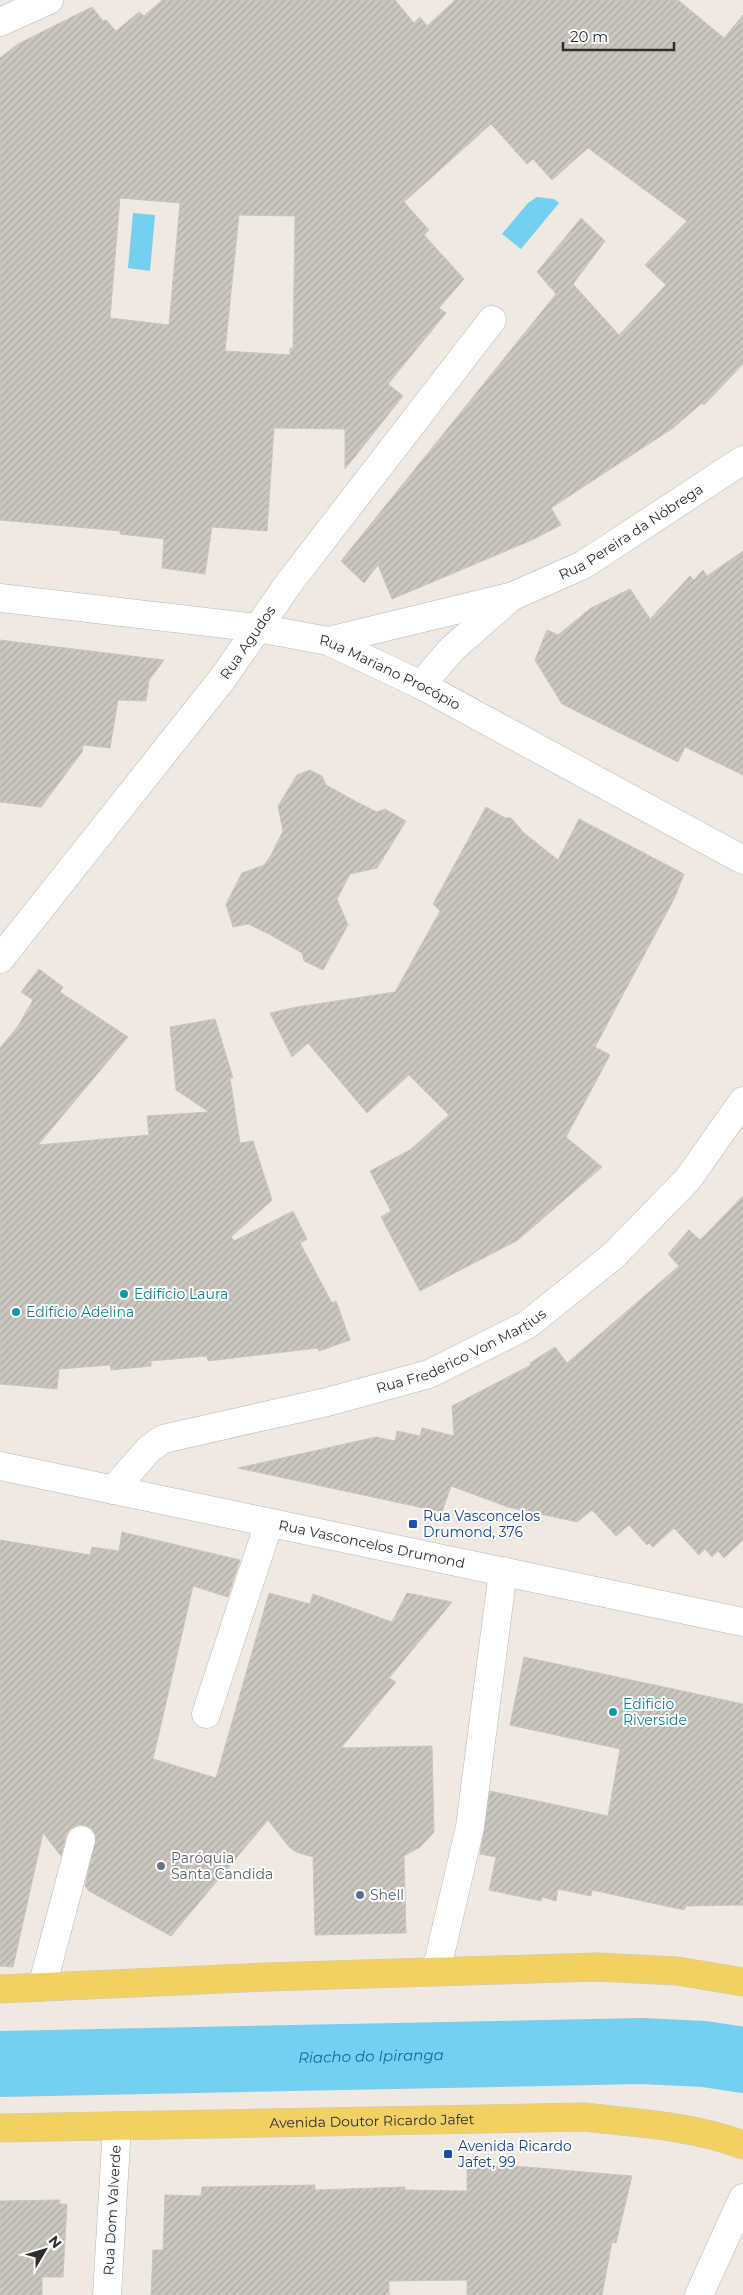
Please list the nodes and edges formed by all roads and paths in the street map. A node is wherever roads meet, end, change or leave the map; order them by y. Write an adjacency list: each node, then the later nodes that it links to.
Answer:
1 (49, 0): 2 (street)
2 (0, 22)
3 (492, 320): 7 (street, Rua Agudos)
4 (743, 460): 5 (street, Rua Pereira da Nóbrega)
5 (513, 596): 8 (street, Rua Pereira da Nóbrega); 9 (street, Rua Pereira da Nóbrega)
6 (0, 598): 7 (street, Rua Mariano Procópio)
7 (258, 628): 8 (street, Rua Mariano Procópio); 11 (street, Rua Agudos)
8 (328, 641): 9 (street, Rua Mariano Procópio)
9 (421, 685): 10 (street, Rua Mariano Procópio)
10 (743, 860)
11 (0, 959)
12 (743, 1101): 14 (street, Rua Frederico Von Martius)
13 (0, 1466): 14 (street, Rua Vasconcelos Drumond)
14 (113, 1490): 15 (street, Rua Vasconcelos Drumond)
15 (269, 1522): 16 (street, Rua Vasconcelos Drumond); 18 (street)
16 (503, 1572): 17 (street, Rua Vasconcelos Drumond); 20 (street)
17 (743, 1622)
18 (206, 1714)
19 (81, 1840): 22 (street)
20 (436, 1972): 21 (main road); 22 (main road)
21 (743, 1982)
22 (42, 1988): 23 (main road)
23 (0, 1989)
24 (117, 2126): 25 (main road, Avenida Doutor Ricardo Jafet); 26 (main road, Avenida Doutor Ricardo Jafet); 28 (street, Rua Dom Valverde)
25 (0, 2128)
26 (743, 2144)
27 (743, 2198): 29 (street)
28 (107, 2295)
29 (699, 2295)

